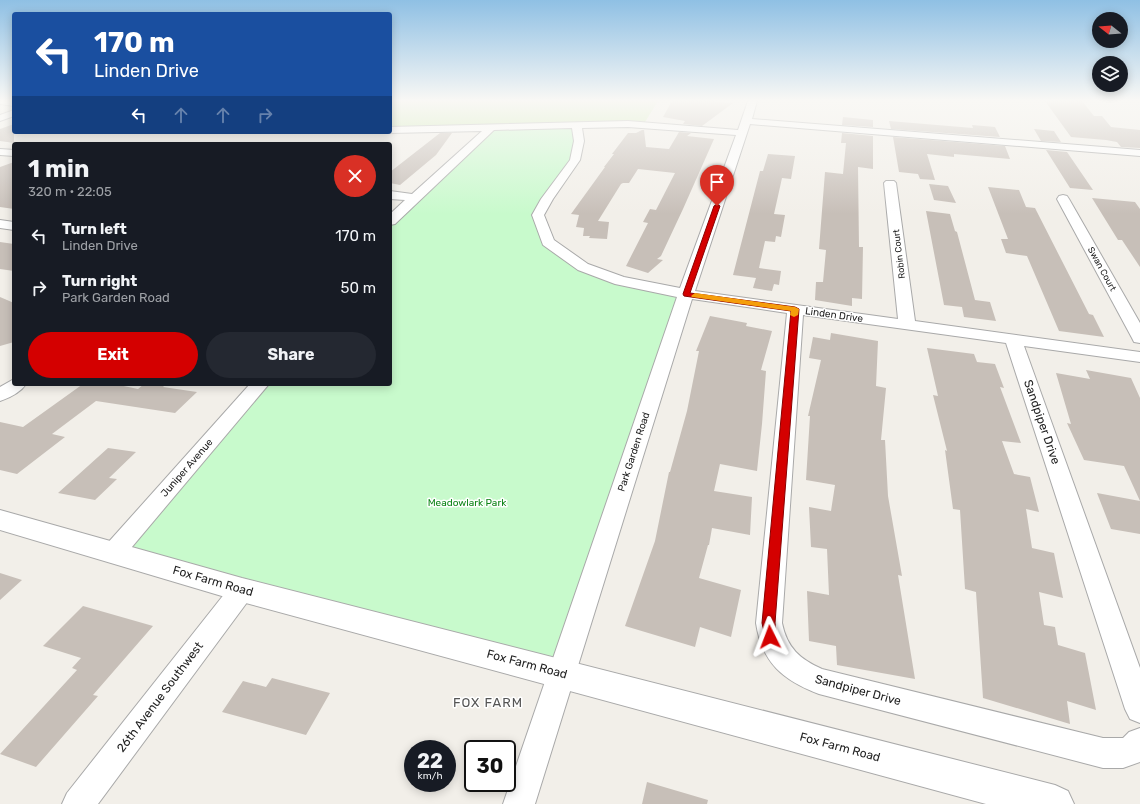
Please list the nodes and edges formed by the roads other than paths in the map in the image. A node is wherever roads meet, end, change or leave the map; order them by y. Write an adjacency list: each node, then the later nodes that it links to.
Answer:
1 (480, 139): 10 (street)
2 (579, 139): 15 (street, Linden Drive)
3 (740, 139): 15 (street, Park Garden Road)
4 (919, 139): 7 (street)
5 (0, 152): 6 (street)
6 (12, 153)
7 (1140, 153)
8 (890, 183): 17 (street, Robin Court)
9 (392, 195): 10 (street)
10 (416, 198): 12 (street)
11 (1063, 199): 18 (street, Swan Court)
12 (392, 219)
13 (0, 224): 14 (street)
14 (12, 226)
15 (686, 294): 16 (street, Linden Drive); 27 (street, Park Garden Road)
16 (795, 309): 17 (street, Linden Drive); 29 (street, Sandpiper Drive)
17 (907, 325): 19 (street, Linden Drive)
18 (1140, 338)
19 (1013, 339): 20 (street, Linden Drive); 28 (street, Sandpiper Drive)
20 (1140, 357)
21 (14, 386): 23 (street)
22 (258, 386): 25 (street, Juniper Avenue)
23 (0, 395)
24 (0, 520): 25 (street, Fox Farm Road)
25 (113, 553): 26 (street, Fox Farm Road)
26 (242, 590): 27 (street, Fox Farm Road); 31 (street, 26th Avenue Southwest)
27 (561, 673): 30 (street, Fox Farm Road); 32 (street, Park Garden Road)
28 (1140, 709)
29 (1140, 744)
30 (974, 793): 33 (street, Fox Farm Road)
31 (78, 804)
32 (519, 804)
33 (1055, 804)

